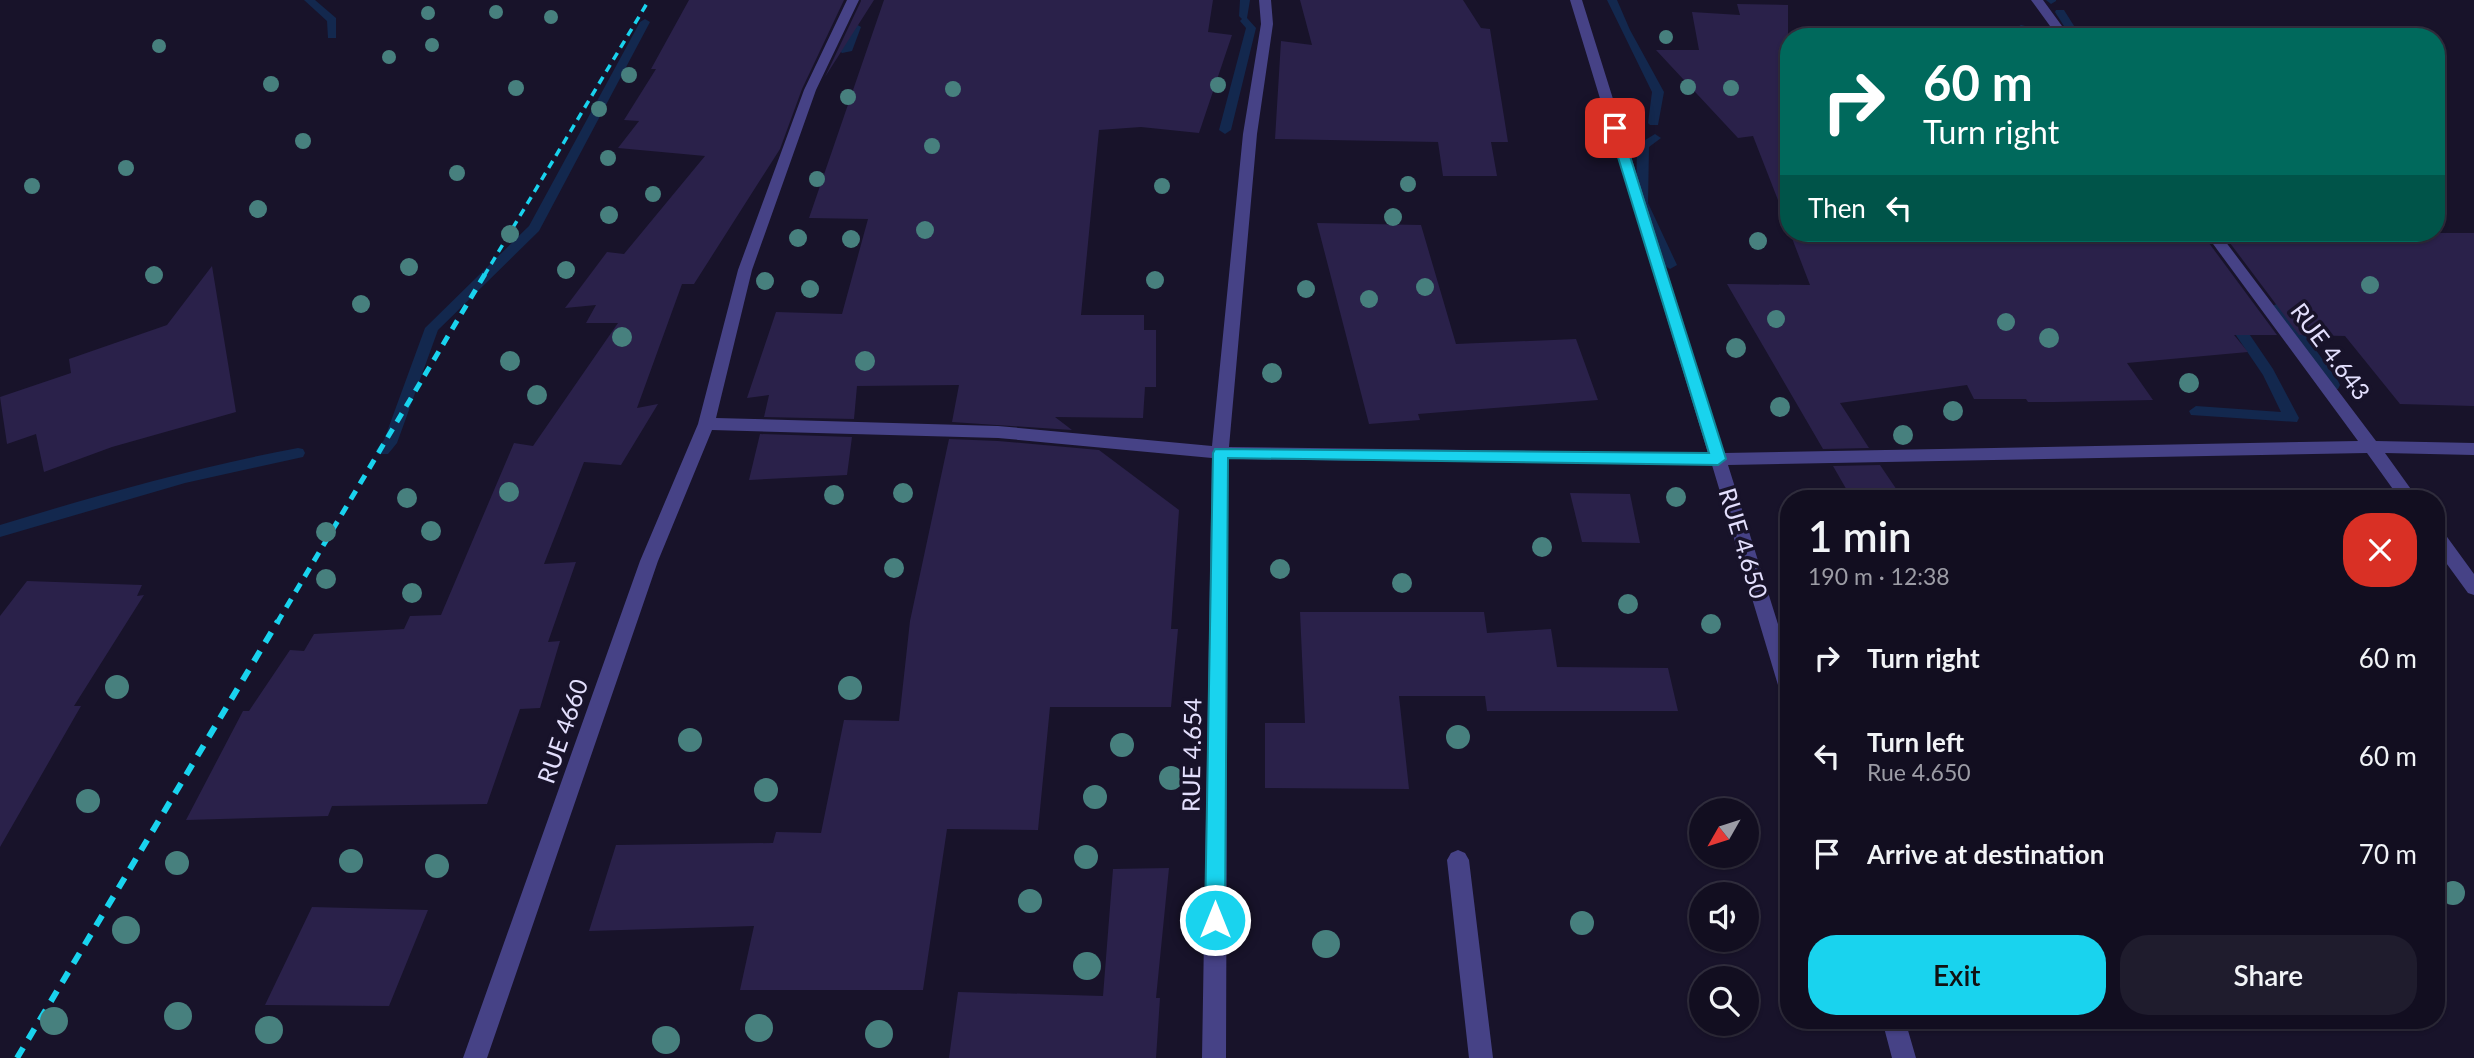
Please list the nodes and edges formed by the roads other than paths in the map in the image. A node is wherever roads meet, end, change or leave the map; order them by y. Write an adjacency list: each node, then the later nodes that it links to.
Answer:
1 (853, 0): 7 (street, RUE 4660)
2 (1265, 0): 10 (street, RUE 4.654)
3 (1576, 0): 11 (street, RUE 4.650)
4 (2037, 0): 5 (street)
5 (2057, 28)
6 (2219, 242): 8 (street, RUE 4.643)
7 (706, 424): 10 (street); 18 (street, RUE 4660)
8 (2373, 447): 9 (street); 11 (street); 12 (street, RUE 4.643)
9 (2474, 449)
10 (1220, 453): 11 (street); 19 (street, RUE 4.654)
11 (1718, 459): 15 (street, RUE 4.650)
12 (2404, 490)
13 (2445, 548): 14 (street)
14 (2474, 588)
15 (1780, 659)
16 (1458, 860): 20 (street)
17 (1896, 1029): 21 (street)
18 (475, 1058)
19 (1214, 1058)
20 (1481, 1058)
21 (1905, 1058)

